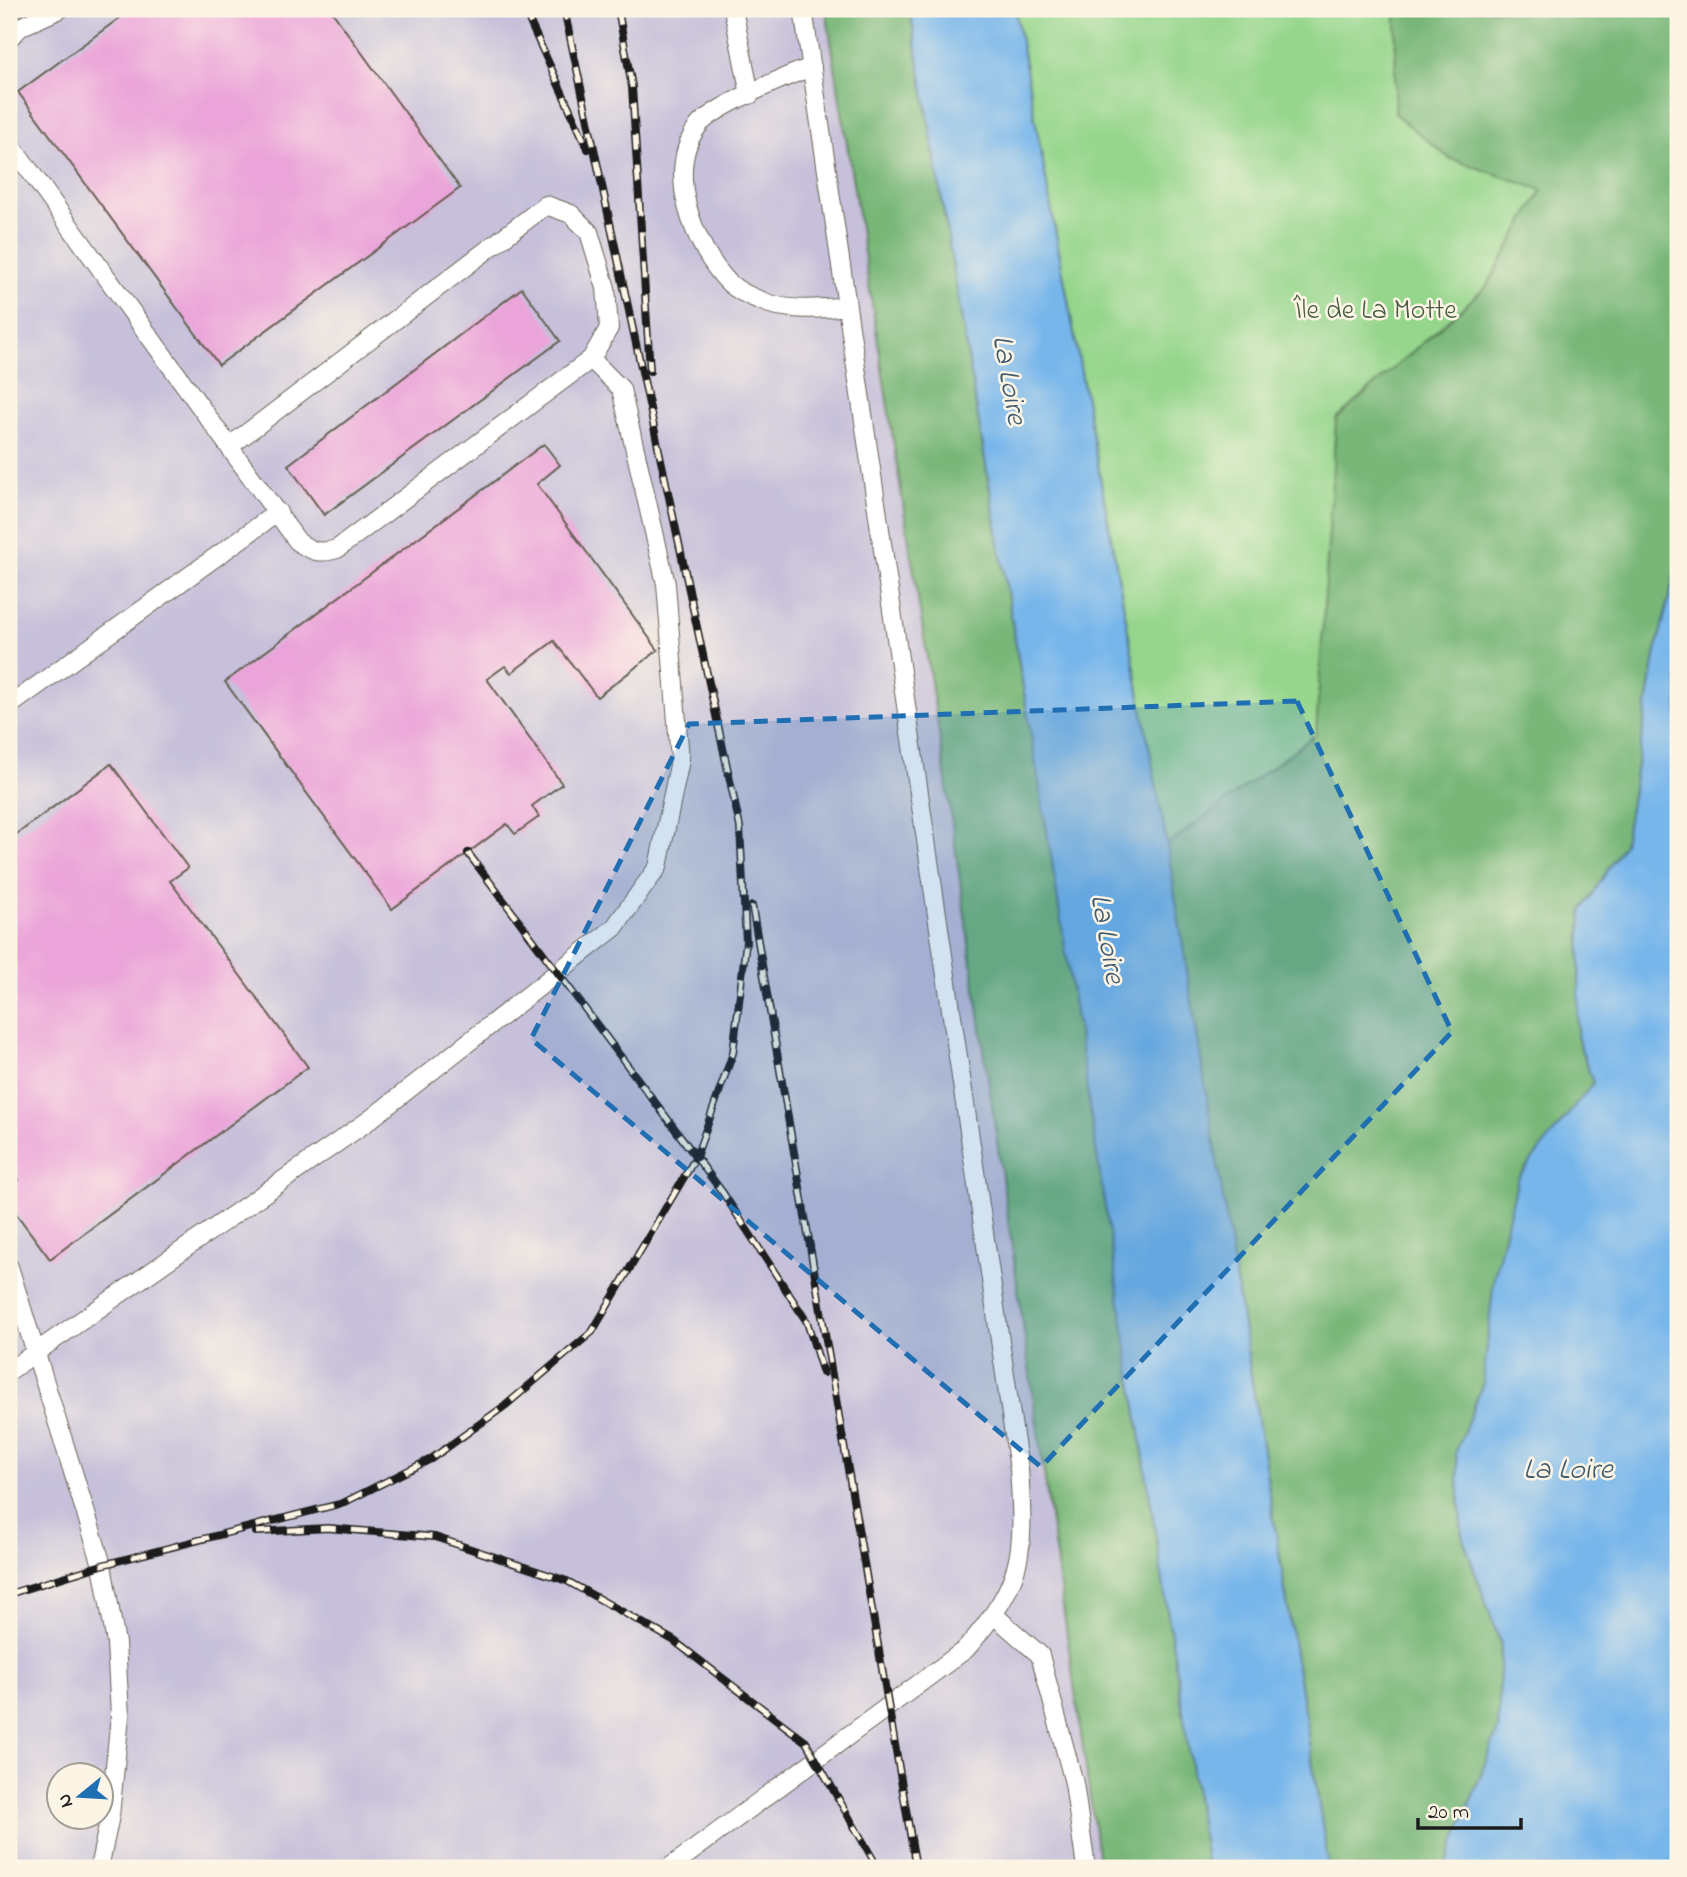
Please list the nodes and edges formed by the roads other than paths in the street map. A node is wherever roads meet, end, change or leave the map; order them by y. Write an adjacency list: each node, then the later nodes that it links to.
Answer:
1 (60, 9): 4 (lane)
2 (733, 9): 6 (lane)
3 (803, 9): 5 (lane)
4 (9, 38)
5 (811, 67): 6 (lane); 8 (lane)
6 (750, 95): 8 (lane)
7 (9, 142): 10 (lane)
8 (847, 306): 16 (lane)
9 (590, 359): 10 (lane); 11 (lane); 14 (lane)
10 (230, 446): 11 (lane)
11 (278, 512): 12 (lane)
12 (9, 706)
13 (9, 1267): 14 (lane)
14 (36, 1353): 15 (lane); 18 (lane)
15 (9, 1371)
16 (994, 1615): 17 (lane); 20 (lane)
17 (693, 1861): 19 (lane)
18 (99, 1868)
19 (669, 1868)
20 (1086, 1868)

